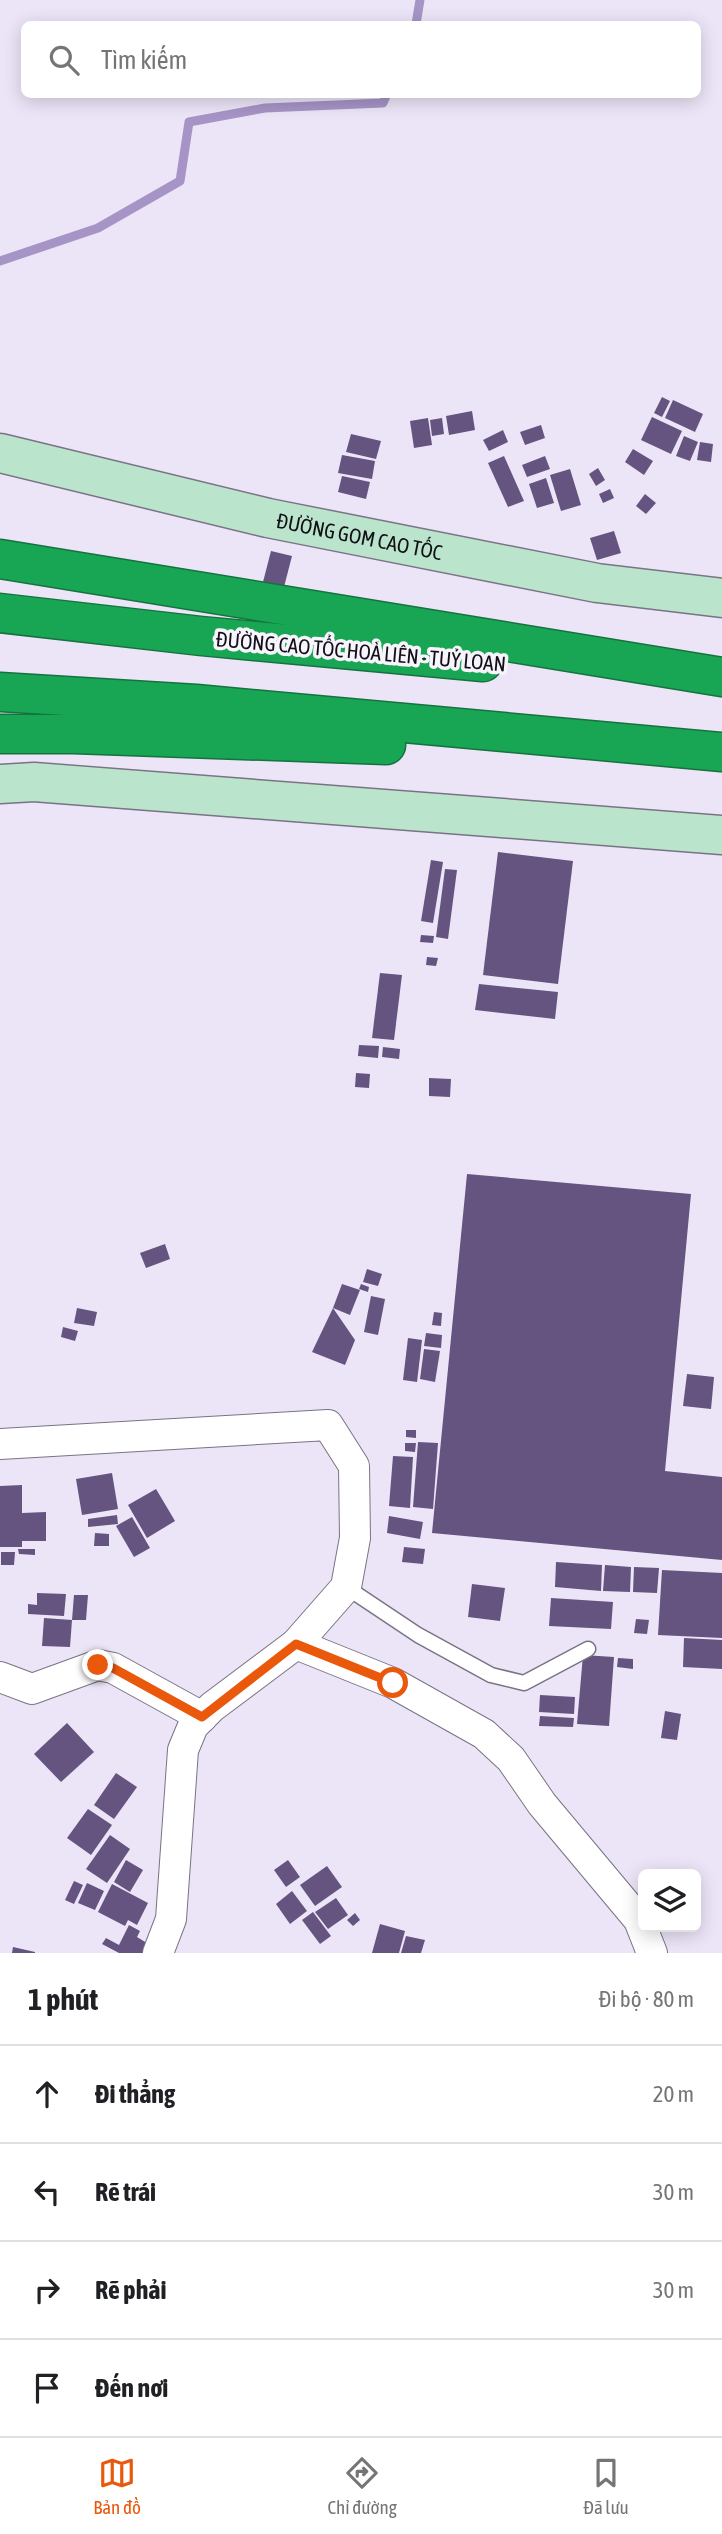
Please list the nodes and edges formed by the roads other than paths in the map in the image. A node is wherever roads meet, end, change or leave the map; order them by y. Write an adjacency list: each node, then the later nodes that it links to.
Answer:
1 (0, 453): 3 (main road, ĐƯỜNG GOM CAO TỐC)
2 (0, 559): 5 (highway)
3 (722, 598)
4 (0, 613): 6 (highway, ĐƯỜNG CAO TỐC HOÀ LIÊN - TUÝ LOAN)
5 (722, 677)
6 (722, 684)
7 (0, 692): 9 (highway)
8 (0, 734): 10 (highway)
9 (722, 752)
10 (722, 758)
11 (0, 784): 12 (main road)
12 (722, 835)
13 (0, 1444): 14 (street)
14 (346, 1587): 15 (street); 16 (lane)
15 (296, 1644): 18 (street); 20 (street)
16 (588, 1649)
17 (0, 1677): 18 (street)
18 (202, 1717): 19 (street)
19 (158, 1953)
20 (652, 1953)

